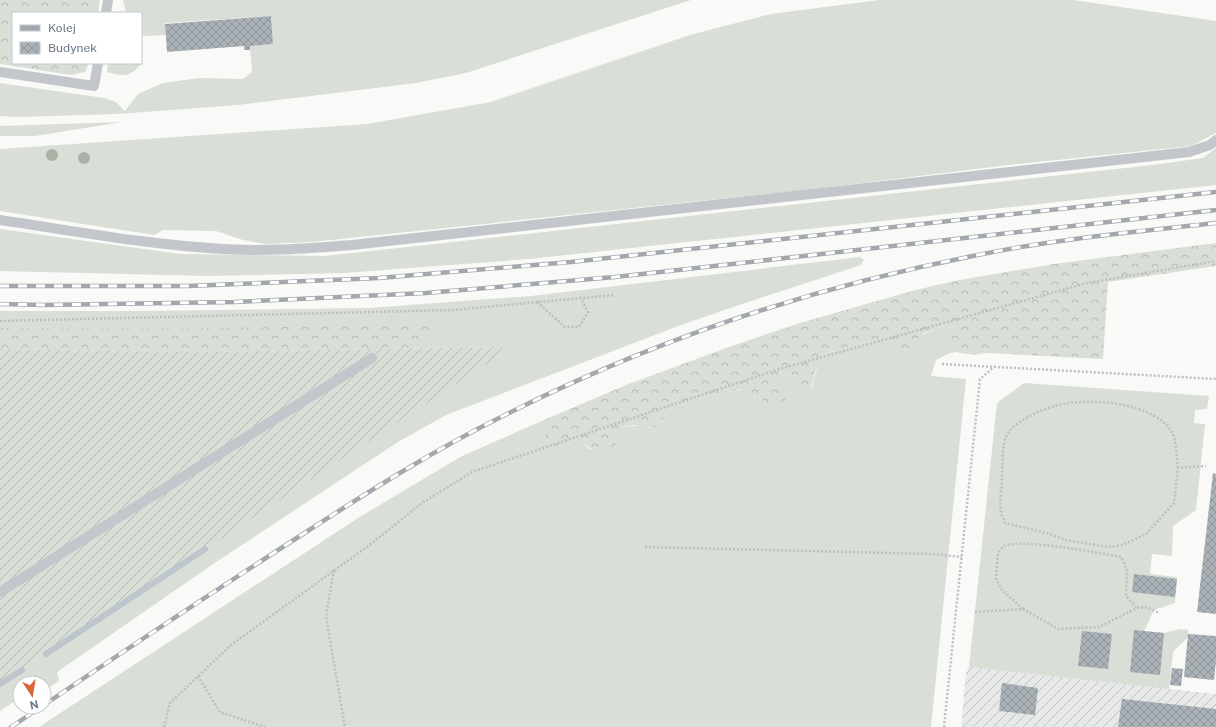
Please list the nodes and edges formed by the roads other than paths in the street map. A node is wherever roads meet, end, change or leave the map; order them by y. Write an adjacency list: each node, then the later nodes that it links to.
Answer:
1 (108, 0): 2 (lane)
2 (106, 12)
3 (98, 64): 4 (lane)
4 (0, 72)
5 (1216, 140): 6 (lane)
6 (0, 220)
7 (372, 358): 8 (lane)
8 (0, 592)

